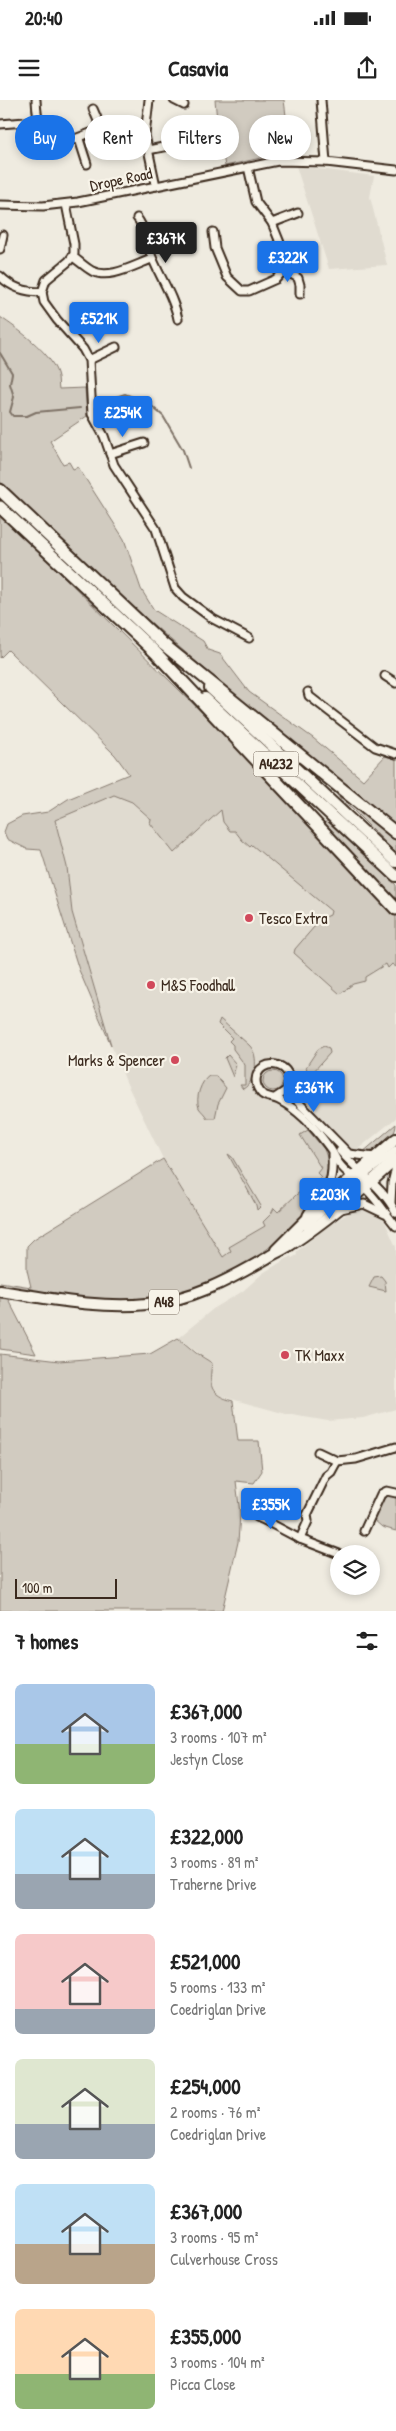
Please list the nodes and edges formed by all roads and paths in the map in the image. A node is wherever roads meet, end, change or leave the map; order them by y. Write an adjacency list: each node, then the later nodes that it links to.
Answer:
1 (36, 100): 7 (street)
2 (149, 100): 9 (street)
3 (174, 100): 5 (street)
4 (321, 100): 16 (street)
5 (184, 105)
6 (93, 109): 8 (street)
7 (38, 115)
8 (96, 115)
9 (147, 115)
10 (15, 122): 11 (street)
11 (0, 124)
12 (85, 137): 13 (street)
13 (80, 139): 14 (street); 17 (street)
14 (75, 140)
15 (150, 160): 20 (street)
16 (326, 162): 18 (street, Drope Road); 19 (street, Drope Road)
17 (87, 164)
18 (248, 167): 20 (street, Drope Road); 25 (street)
19 (396, 170)
20 (156, 186): 21 (street, Drope Road)
21 (66, 204): 22 (street, Drope Road); 29 (street)
22 (0, 205)
23 (298, 213): 25 (street)
24 (137, 218): 30 (street)
25 (272, 223): 31 (street)
26 (212, 232): 31 (street)
27 (3, 235): 28 (street)
28 (0, 249)
29 (72, 257): 30 (street); 33 (street)
30 (152, 259): 35 (street)
31 (284, 270): 34 (street)
32 (0, 276): 33 (street)
33 (42, 292): 37 (street)
34 (300, 294)
35 (178, 320)
36 (116, 347): 37 (street)
37 (89, 360): 39 (street)
38 (144, 443): 39 (street)
39 (110, 454): 42 (street)
40 (0, 490): 43 (highway, A4232)
41 (0, 507): 43 (highway, A4232)
42 (249, 638)
43 (159, 648): 48 (highway); 49 (main road, A4232); 50 (main road, A4232); 51 (highway)
44 (385, 676): 45 (street)
45 (396, 684)
46 (308, 692): 47 (street)
47 (396, 754)
48 (396, 833)
49 (396, 862)
50 (396, 876)
51 (396, 909)
52 (289, 1087): 53 (street); 53 (street); 55 (street)
53 (275, 1098): 57 (street)
54 (396, 1139): 58 (main road, A48)
55 (337, 1144): 58 (street); 61 (street)
56 (396, 1150): 61 (street)
57 (332, 1151): 61 (street); 65 (street)
58 (375, 1157): 61 (main road, A48)
59 (396, 1159): 61 (main road, A48)
60 (396, 1167): 62 (street)
61 (362, 1179): 62 (street); 63 (main road, A48); 64 (street); 65 (main road, A48); 67 (street)
62 (391, 1204): 64 (street)
63 (339, 1210): 64 (street); 68 (main road, A48)
64 (393, 1215): 66 (street)
65 (304, 1221): 67 (main road, A48)
66 (396, 1226)
67 (284, 1240): 68 (main road, A48)
68 (274, 1253): 69 (main road, A48)
69 (0, 1291)
70 (396, 1448): 72 (street)
71 (318, 1452): 72 (street)
72 (337, 1461): 78 (street)
73 (396, 1493): 77 (street)
74 (271, 1509): 76 (street)
75 (257, 1517): 76 (street)
76 (266, 1521): 78 (street)
77 (364, 1531)
78 (300, 1539): 79 (street)
79 (330, 1551)

